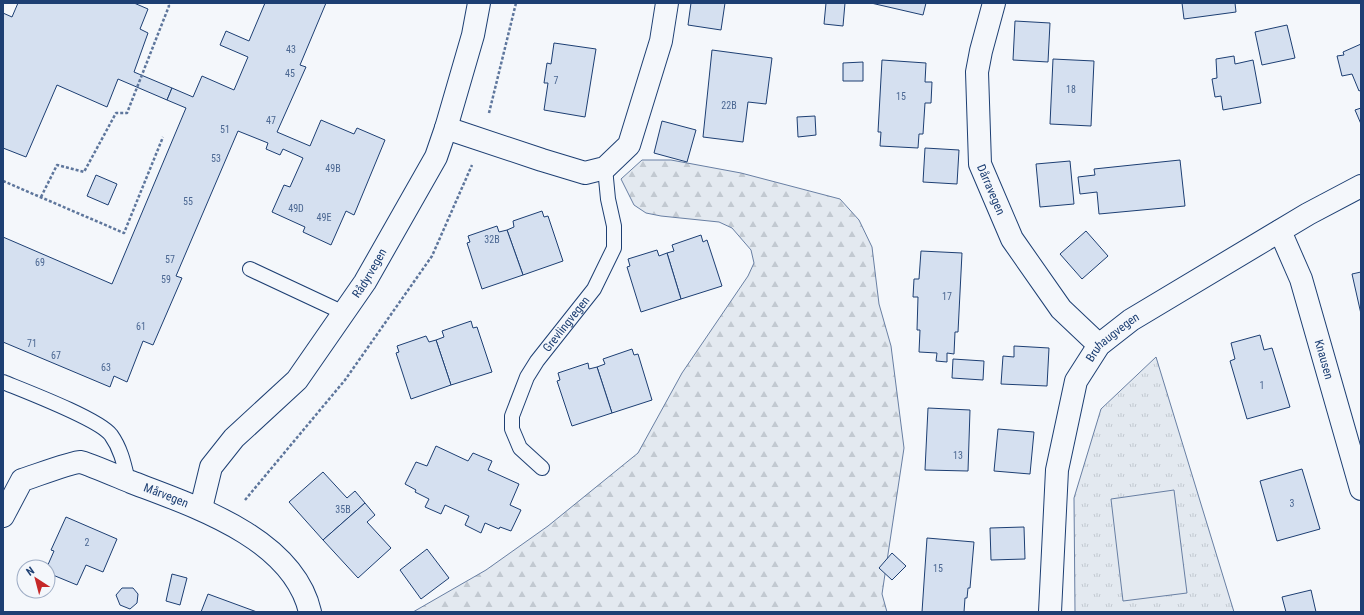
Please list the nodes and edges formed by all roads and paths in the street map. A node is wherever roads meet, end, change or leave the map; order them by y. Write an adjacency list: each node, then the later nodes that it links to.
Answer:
1 (168, 3): 10 (path)
2 (478, 3): 5 (street, Rådyrvegen)
3 (667, 3): 7 (street)
4 (994, 3): 14 (street, Dårravegen)
5 (446, 128): 7 (street); 13 (street, Rådyrvegen)
6 (163, 137): 10 (path)
7 (605, 168): 16 (lane, Grevlingvegen)
8 (3, 181): 10 (path)
9 (1361, 186): 11 (street, Bruhaugvegen)
10 (41, 198)
11 (1280, 231): 14 (street, Bruhaugvegen); 18 (street, Knausen)
12 (250, 269): 13 (lane)
13 (344, 313): 19 (street, Rådyrvegen)
14 (1099, 345): 22 (street, Bruhaugvegen)
15 (3, 382): 17 (lane)
16 (542, 468)
17 (128, 481): 19 (street, Mårvegen); 20 (street, Mårvegen)
18 (1361, 489)
19 (201, 508): 21 (street, Mårvegen)
20 (3, 516)
21 (310, 612)
22 (1050, 612)

